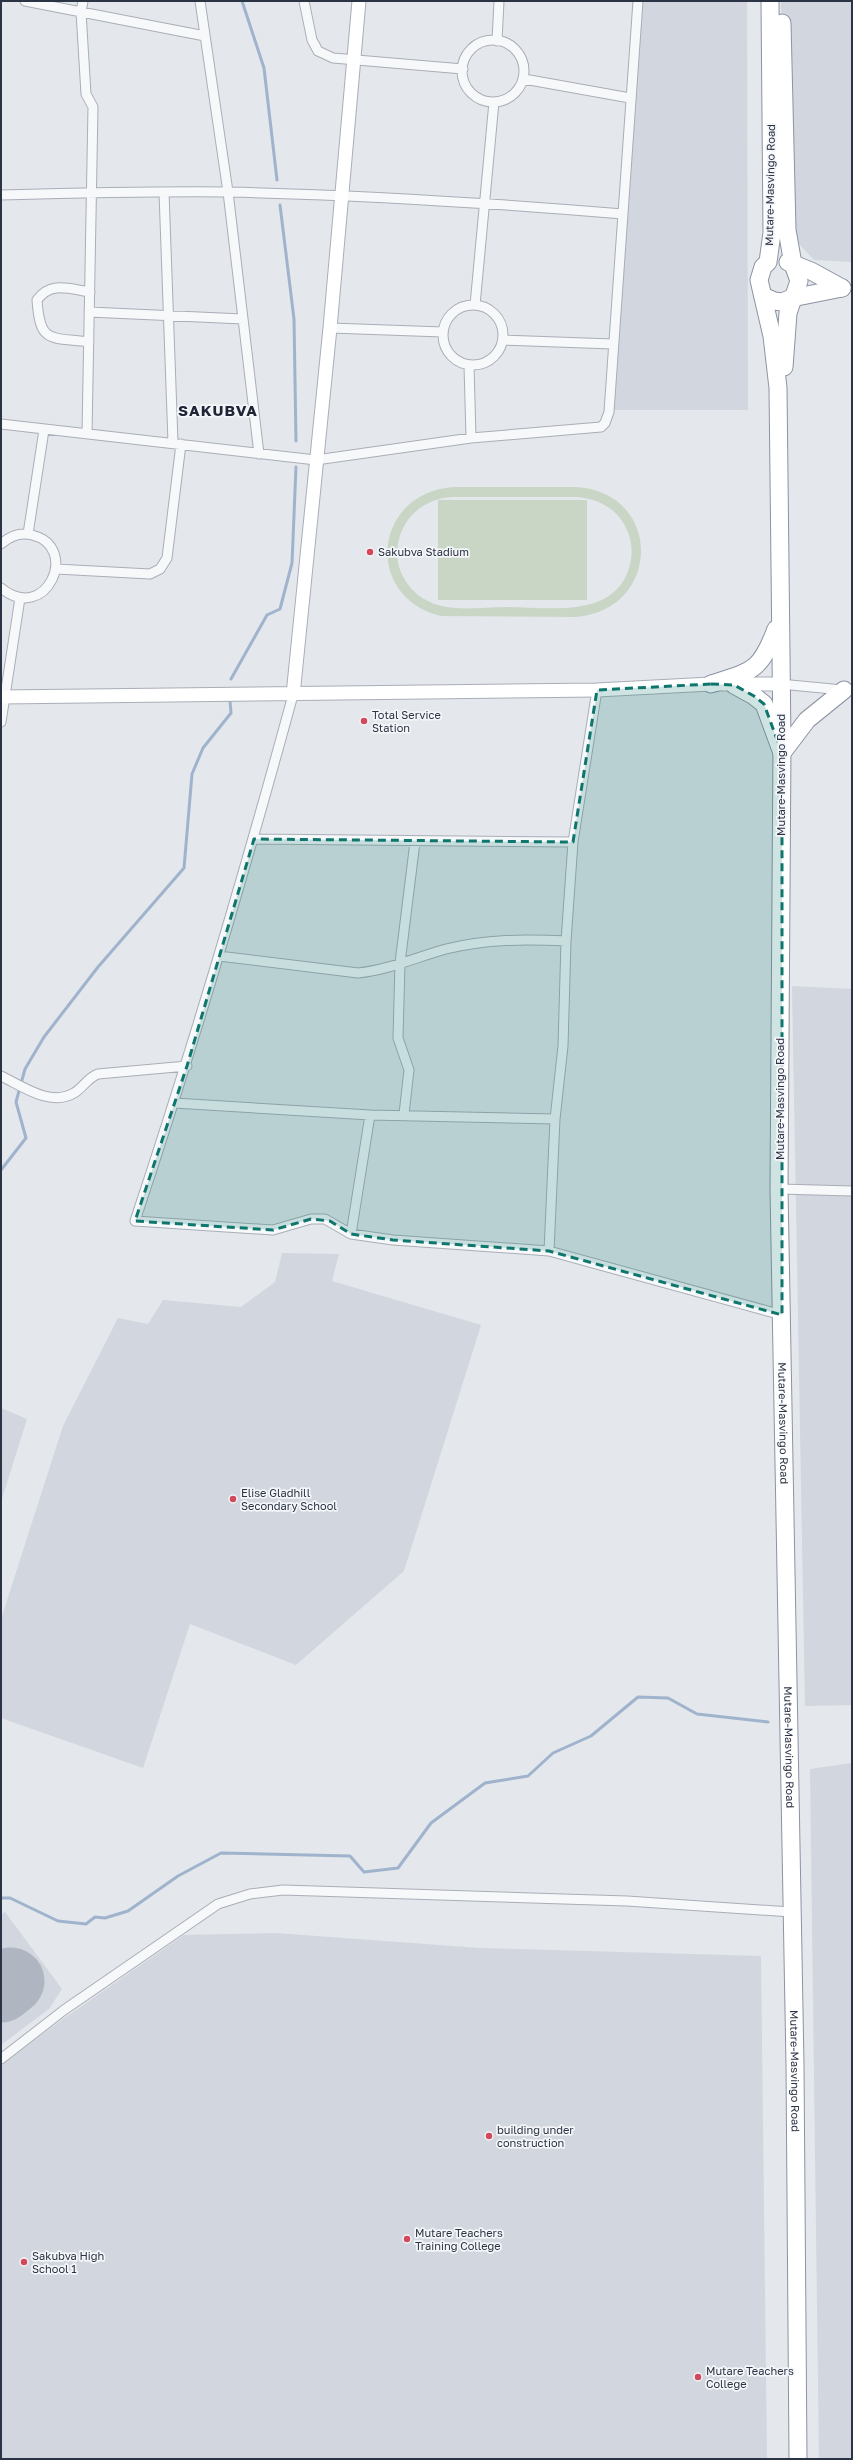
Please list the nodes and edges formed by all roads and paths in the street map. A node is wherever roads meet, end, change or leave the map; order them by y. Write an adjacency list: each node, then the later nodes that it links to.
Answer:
1 (26, 1): 10 (street)
2 (84, 1): 10 (street)
3 (200, 1): 11 (street)
4 (304, 1): 13 (street)
5 (359, 1): 13 (street)
6 (499, 1): 12 (street)
7 (638, 1): 16 (street)
8 (770, 1): 25 (highway, Mutare-Masvingo Road)
9 (782, 1): 26 (highway, Mutare-Masvingo Road)
10 (81, 12): 11 (street); 20 (street)
11 (205, 36): 19 (street)
12 (497, 41): 14 (street); 15 (street)
13 (353, 58): 14 (street); 22 (street)
14 (463, 69): 17 (street)
15 (524, 79): 16 (street); 17 (street)
16 (630, 98): 24 (street)
17 (494, 102): 23 (street)
18 (164, 192): 19 (street); 20 (street); 33 (street)
19 (228, 192): 22 (street); 34 (street)
20 (92, 193): 21 (street); 28 (street)
21 (1, 195)
22 (342, 195): 23 (street); 35 (street)
23 (484, 202): 24 (street); 31 (street)
24 (623, 214): 39 (street)
25 (768, 262): 26 (highway); 29 (highway, Mutare-Masvingo Road)
26 (793, 264): 27 (highway); 30 (highway, Mutare-Masvingo Road)
27 (847, 289): 30 (highway)
28 (90, 292): 32 (street); 38 (street)
29 (763, 296): 30 (highway); 41 (highway, Mutare-Masvingo Road)
30 (792, 298): 41 (highway, Mutare-Masvingo Road)
31 (475, 305): 36 (street); 37 (street)
32 (89, 312): 33 (street); 38 (street)
33 (168, 316): 34 (street); 46 (street)
34 (243, 319): 47 (street)
35 (330, 328): 36 (street); 48 (street)
36 (443, 332): 40 (street)
37 (503, 340): 39 (street); 40 (street)
38 (89, 342): 44 (street)
39 (613, 344): 45 (street)
40 (469, 365): 45 (street)
41 (778, 388): 54 (highway, Mutare-Masvingo Road)
42 (1, 424): 43 (street)
43 (44, 430): 44 (street); 49 (street)
44 (87, 434): 46 (street)
45 (471, 438): 48 (street)
46 (177, 443): 47 (street); 51 (street)
47 (259, 454): 48 (street)
48 (316, 460): 60 (street)
49 (28, 534): 50 (street); 51 (street)
50 (1, 544)
51 (56, 569): 53 (street)
52 (1, 588): 53 (street)
53 (20, 598): 61 (street)
54 (780, 620): 55 (highway); 56 (highway, Mutare-Masvingo Road)
55 (711, 684): 57 (street); 59 (street)
56 (780, 684): 57 (street); 58 (street); 63 (highway, Mutare-Masvingo Road)
57 (734, 685): 63 (highway)
58 (848, 689): 63 (highway)
59 (597, 690): 60 (street); 66 (street)
60 (293, 694): 61 (street); 64 (street)
61 (3, 697): 62 (street)
62 (1, 722)
63 (782, 753): 76 (highway, Mutare-Masvingo Road)
64 (254, 839): 65 (street); 68 (street)
65 (415, 842): 66 (street); 69 (street)
66 (573, 842): 67 (street)
67 (566, 941): 69 (street); 75 (street)
68 (219, 956): 69 (street); 70 (street)
69 (400, 963): 73 (street)
70 (187, 1066): 71 (street); 72 (street)
71 (1, 1076)
72 (174, 1103): 74 (street); 78 (street)
73 (404, 1114): 74 (street); 75 (street)
74 (370, 1115): 78 (street)
75 (555, 1119): 79 (street)
76 (779, 1189): 77 (street); 80 (highway, Mutare-Masvingo Road)
77 (852, 1191)
78 (351, 1234): 79 (street)
79 (549, 1251): 80 (street)
80 (782, 1315): 81 (highway, Mutare-Masvingo Road)
81 (791, 1912): 82 (street); 83 (highway, Mutare-Masvingo Road)
82 (1, 2059)
83 (798, 2459)

